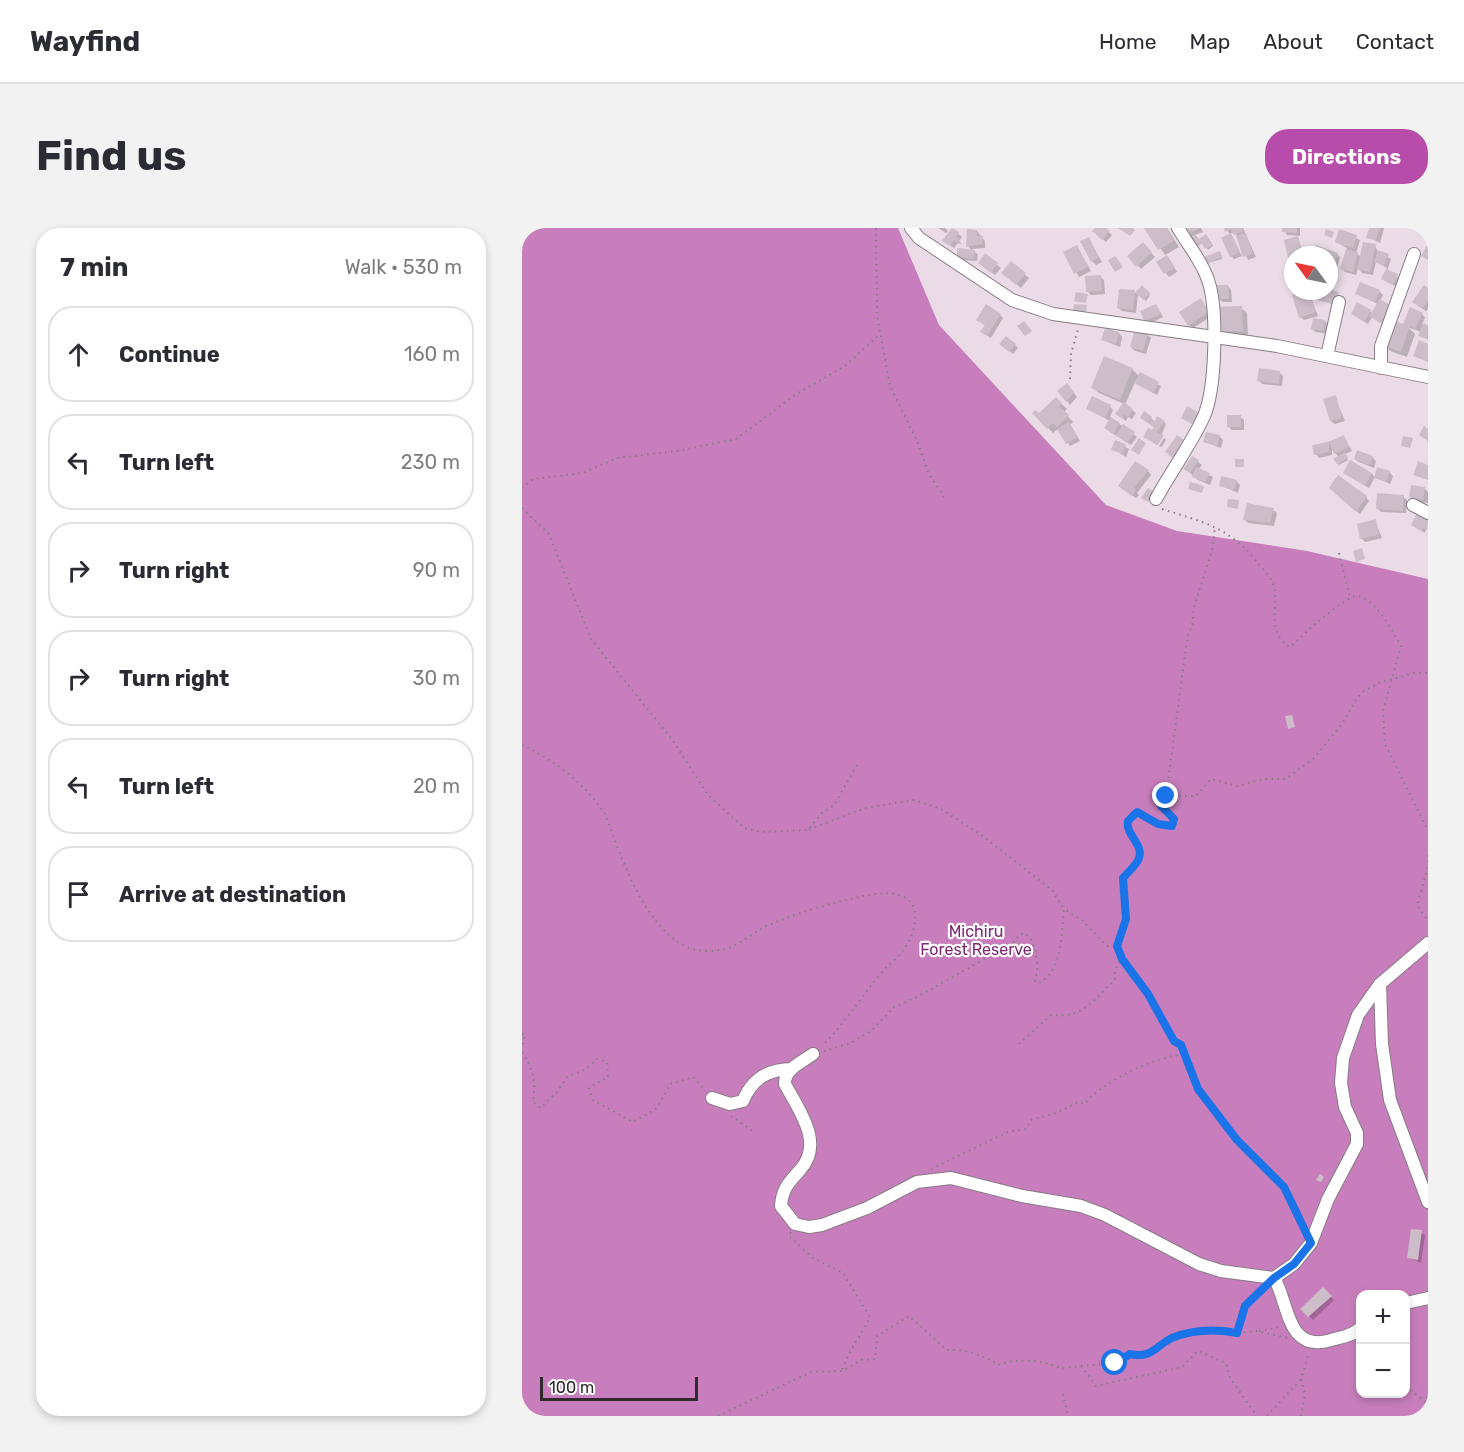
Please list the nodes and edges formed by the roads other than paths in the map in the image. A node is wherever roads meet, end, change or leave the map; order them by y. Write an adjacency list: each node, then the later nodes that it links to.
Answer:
1 (911, 228): 5 (street)
2 (1178, 228): 5 (street)
3 (1414, 254): 7 (street)
4 (1339, 302): 6 (street)
5 (1214, 336): 6 (street); 9 (street)
6 (1327, 356): 7 (street)
7 (1381, 368): 8 (street)
8 (1428, 377)
9 (1156, 499)
10 (1413, 505): 11 (street)
11 (1428, 513)
12 (1428, 943): 13 (street)
13 (1380, 984): 17 (street); 18 (street)
14 (813, 1054): 15 (street)
15 (792, 1069): 16 (street); 18 (street)
16 (712, 1098)
17 (1428, 1202)
18 (1274, 1278): 21 (street)
19 (1428, 1298): 20 (street)
20 (1410, 1302)
21 (1356, 1333)

